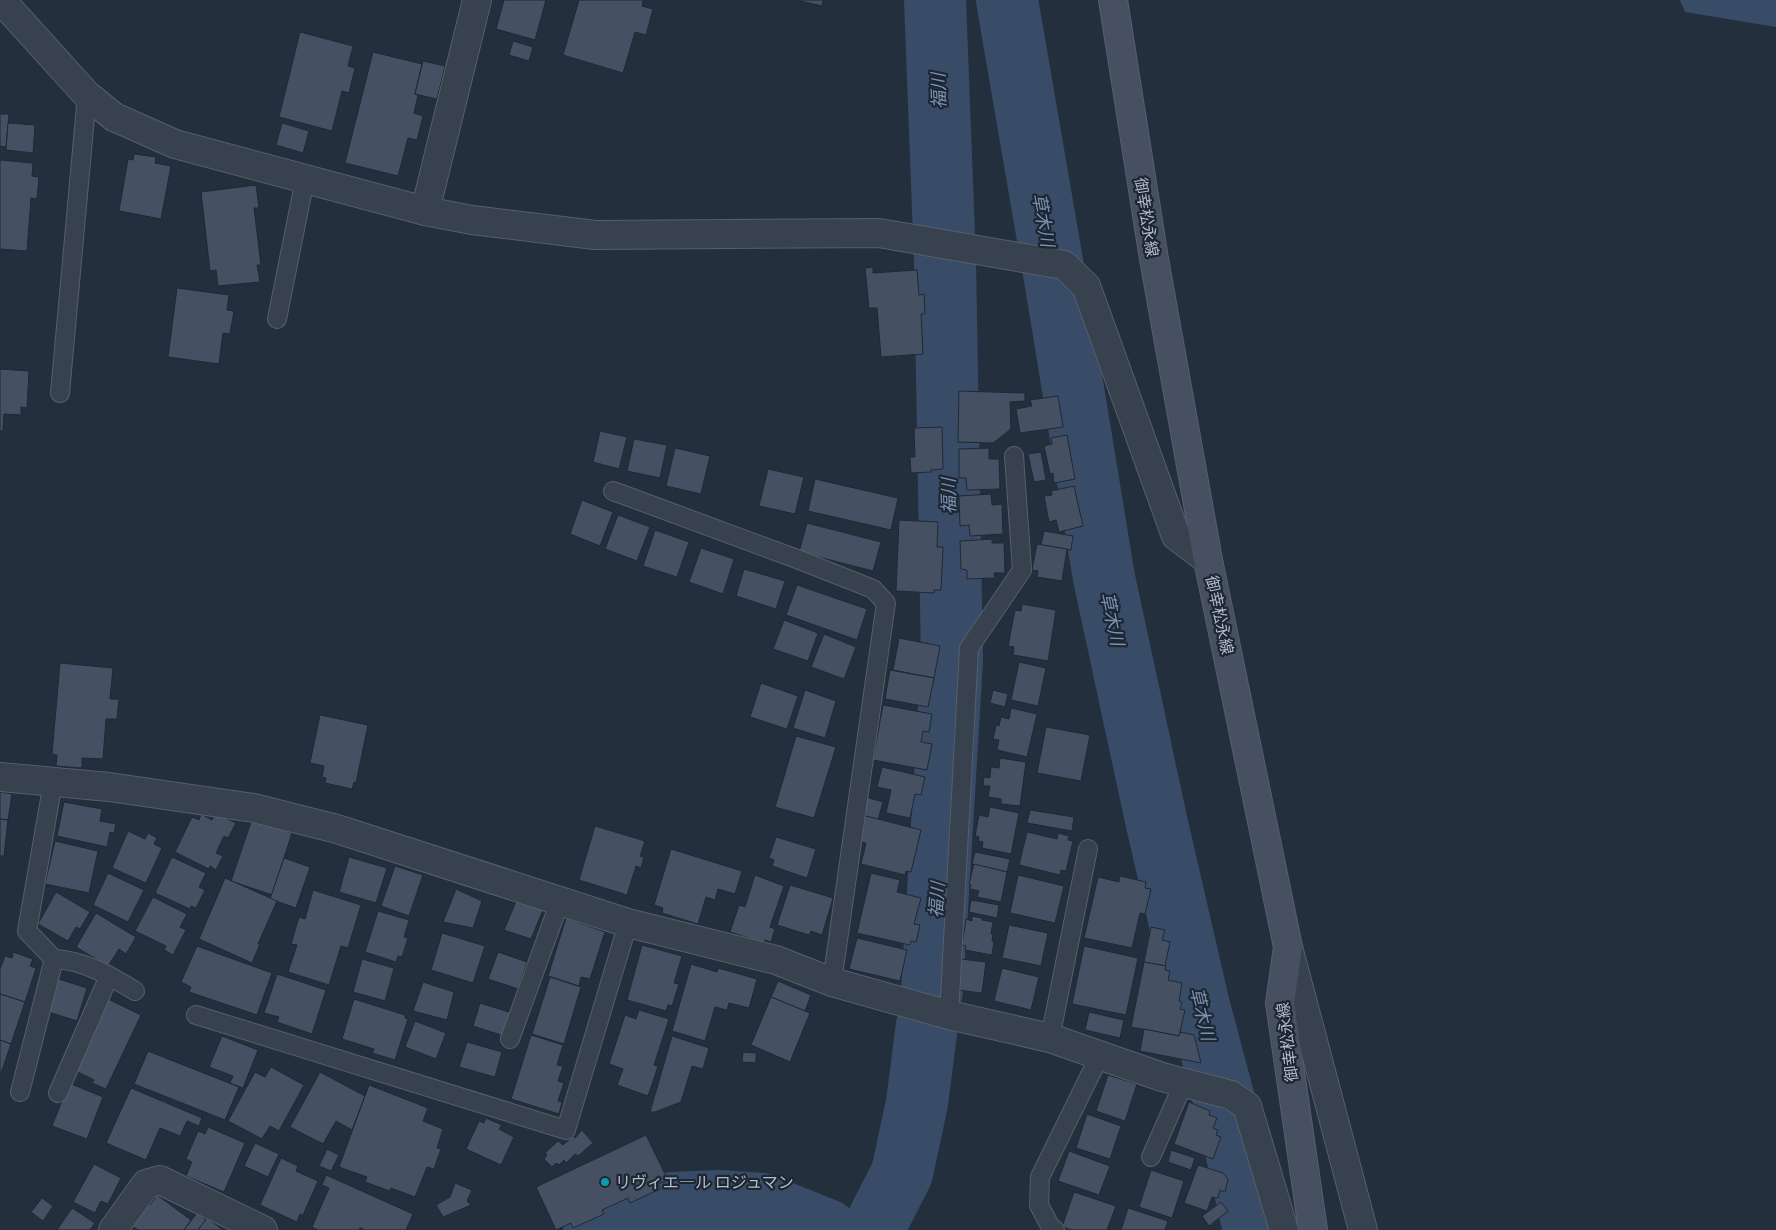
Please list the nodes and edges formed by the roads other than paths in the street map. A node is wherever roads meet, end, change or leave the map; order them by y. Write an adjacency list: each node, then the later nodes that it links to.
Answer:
1 (1, 0): 4 (street)
2 (477, 0): 6 (street)
3 (1113, 0): 11 (main road, 御幸松永線)
4 (87, 95): 5 (street); 8 (lane)
5 (306, 180): 6 (street); 7 (lane)
6 (424, 211): 11 (street)
7 (277, 318)
8 (60, 393)
9 (1014, 456): 23 (lane)
10 (613, 491): 20 (lane)
11 (1208, 560): 17 (main road, 御幸松永線)
12 (0, 777): 13 (street)
13 (53, 782): 15 (street); 18 (lane)
14 (1088, 849): 24 (lane)
15 (560, 901): 16 (street); 25 (lane)
16 (628, 923): 20 (street); 22 (lane)
17 (1288, 947): 35 (main road, 御幸松永線); 36 (street)
18 (54, 959): 19 (lane); 28 (lane)
19 (109, 976): 21 (lane); 29 (lane)
20 (832, 982): 23 (street)
21 (135, 991)
22 (196, 1014)
23 (949, 1016): 24 (street)
24 (1050, 1038): 26 (street)
25 (510, 1039)
26 (1100, 1055): 27 (street); 33 (lane)
27 (1208, 1088): 30 (lane); 34 (street)
28 (20, 1092)
29 (58, 1093)
30 (1151, 1156)
31 (113, 1230): 32 (street)
32 (263, 1230)
33 (1055, 1230)
34 (1284, 1230)
35 (1313, 1230)
36 (1363, 1230)

